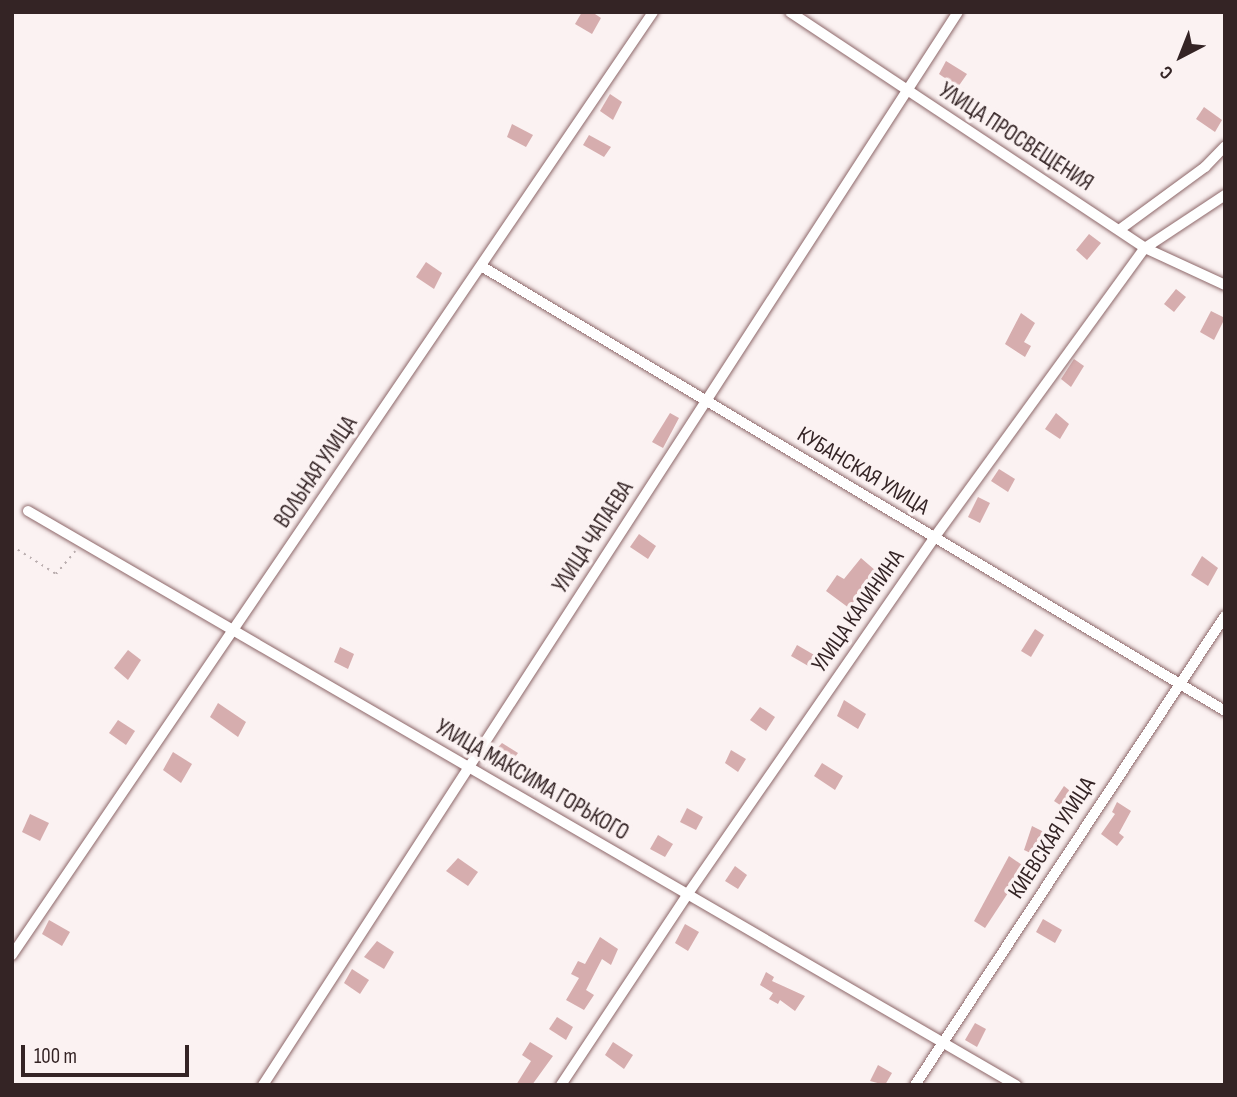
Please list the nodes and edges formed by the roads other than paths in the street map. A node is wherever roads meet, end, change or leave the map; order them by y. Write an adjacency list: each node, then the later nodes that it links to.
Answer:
1 (653, 12): 9 (street, ВОЛЬНАЯ УЛИЦА)
2 (790, 12): 4 (street, УЛИЦА ПРОСВЕЩЕНИЯ)
3 (958, 12): 4 (street, УЛИЦА ЧАПАЕВА)
4 (908, 91): 7 (street, УЛИЦА ПРОСВЕЩЕНИЯ); 11 (street, УЛИЦА ЧАПАЕВА)
5 (1225, 146): 7 (street)
6 (1225, 195): 8 (street, УЛИЦА КАЛИНИНА)
7 (1119, 230): 8 (street, УЛИЦА ПРОСВЕЩЕНИЯ)
8 (1145, 248): 10 (street, УЛИЦА ПРОСВЕЩЕНИЯ); 13 (street, УЛИЦА КАЛИНИНА)
9 (481, 266): 11 (street, КУБАНСКАЯ УЛИЦА); 15 (street, ВОЛЬНАЯ УЛИЦА)
10 (1225, 285)
11 (707, 401): 13 (street, КУБАНСКАЯ УЛИЦА); 18 (street, УЛИЦА ЧАПАЕВА)
12 (28, 511): 15 (street, УЛИЦА МАКСИМА ГОРЬКОГО)
13 (934, 538): 16 (street, КУБАНСКАЯ УЛИЦА); 19 (street, УЛИЦА КАЛИНИНА)
14 (1225, 616): 16 (street, КИЕВСКАЯ УЛИЦА)
15 (235, 629): 18 (street, УЛИЦА МАКСИМА ГОРЬКОГО); 20 (street, ВОЛЬНАЯ УЛИЦА)
16 (1180, 682): 17 (street, КУБАНСКАЯ УЛИЦА); 21 (street, КИЕВСКАЯ УЛИЦА)
17 (1225, 711)
18 (469, 768): 19 (street, УЛИЦА МАКСИМА ГОРЬКОГО); 22 (street, УЛИЦА ЧАПАЕВА)
19 (687, 894): 21 (street, УЛИЦА МАКСИМА ГОРЬКОГО); 23 (street, УЛИЦА КАЛИНИНА)
20 (12, 955)
21 (944, 1042): 24 (street, КИЕВСКАЯ УЛИЦА); 25 (street, УЛИЦА МАКСИМА ГОРЬКОГО)
22 (263, 1085)
23 (561, 1085)
24 (915, 1085)
25 (1016, 1085)

